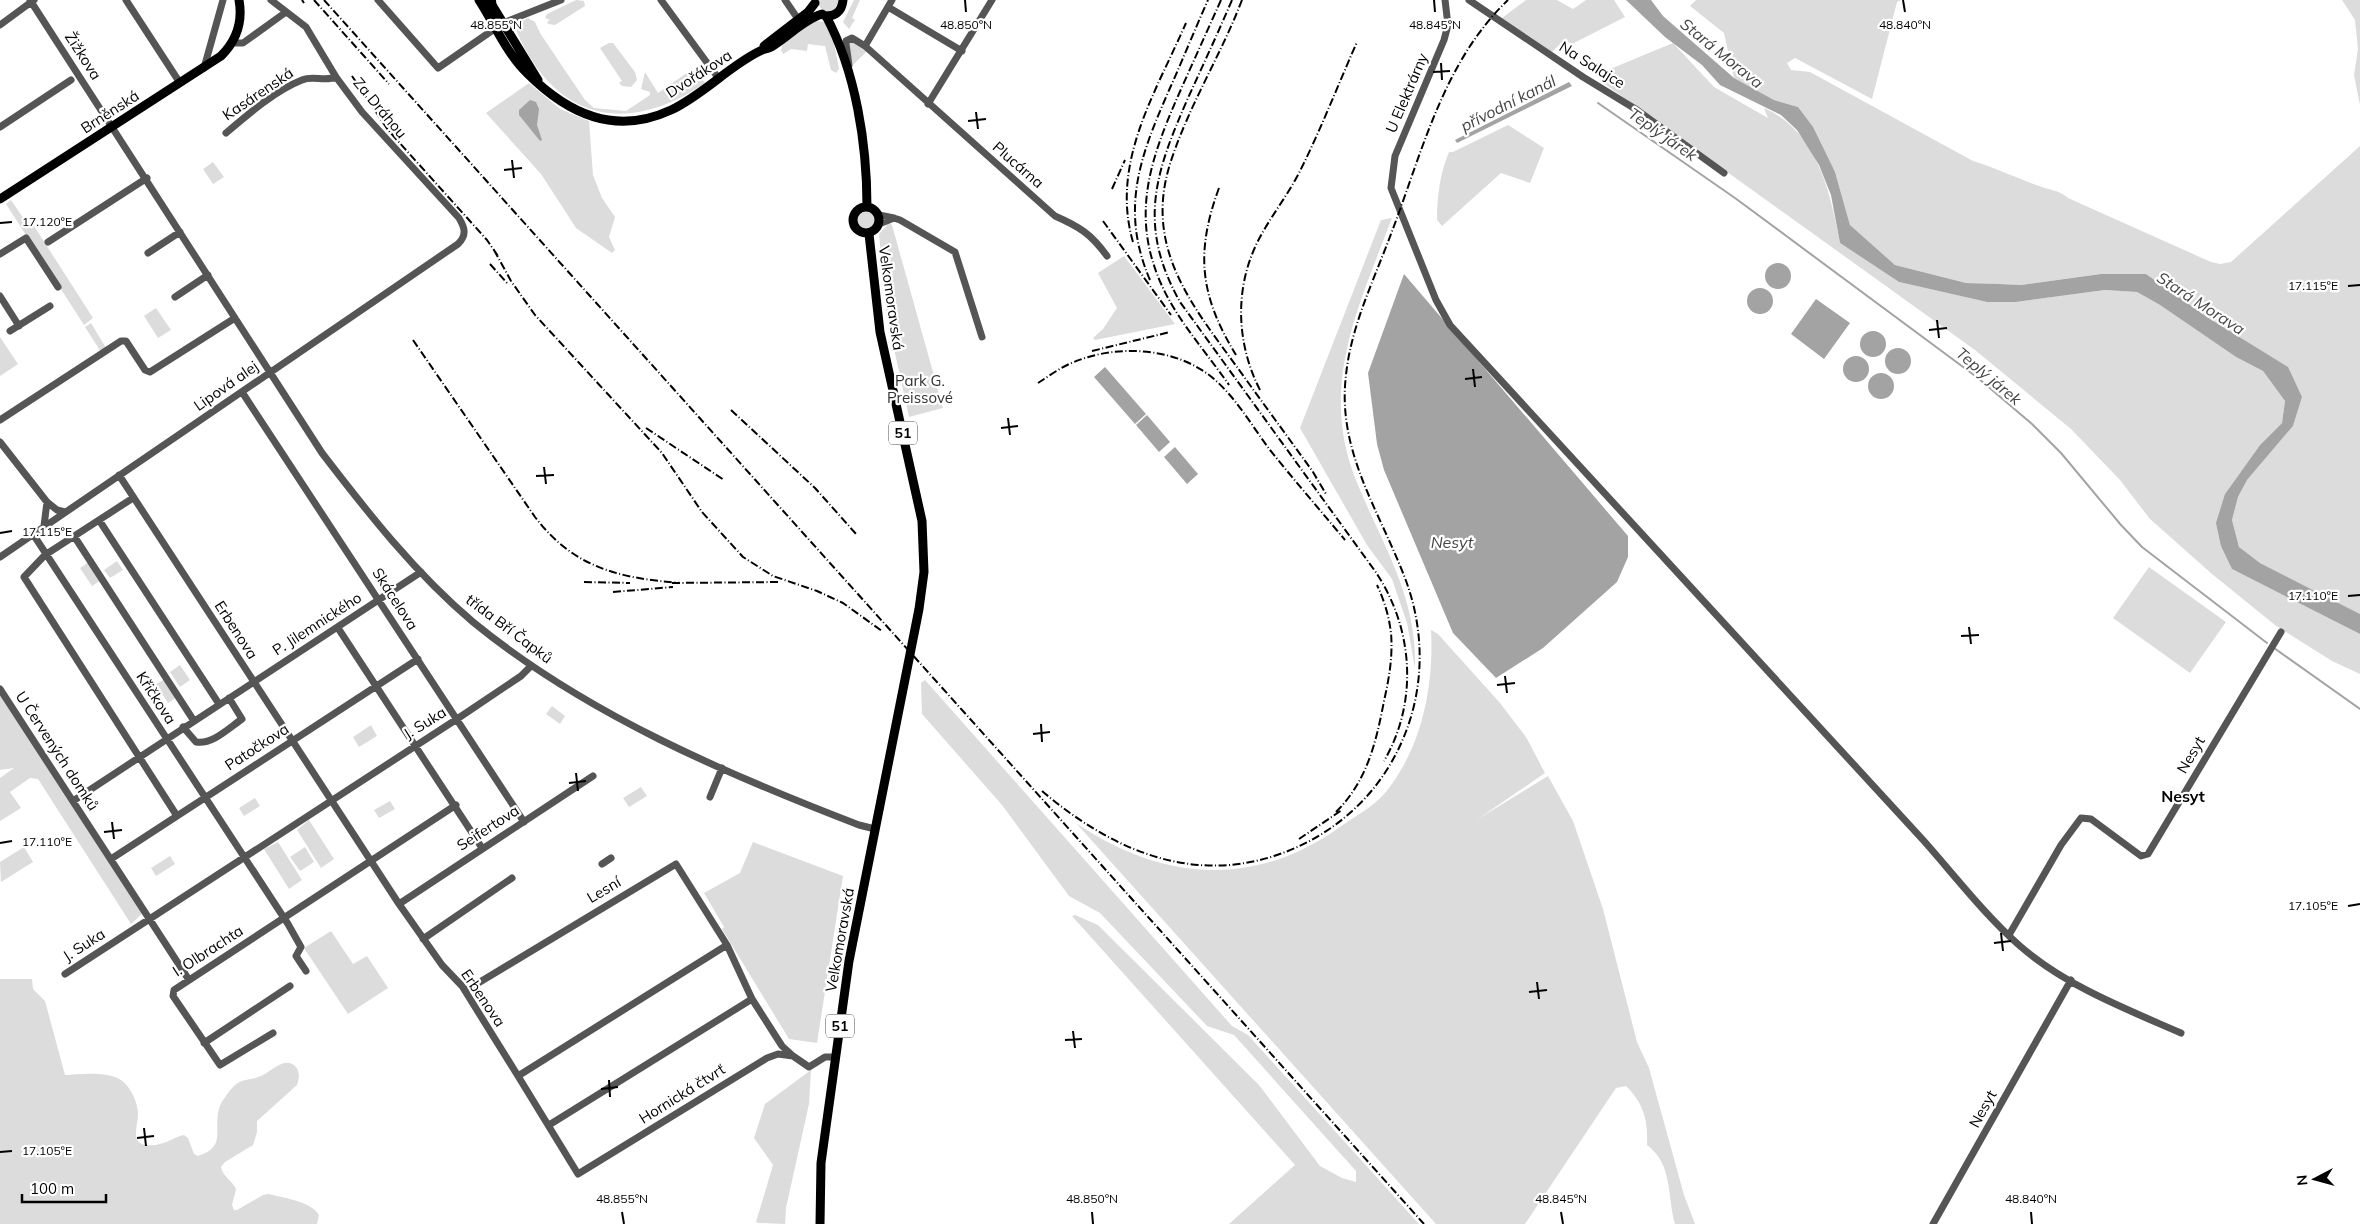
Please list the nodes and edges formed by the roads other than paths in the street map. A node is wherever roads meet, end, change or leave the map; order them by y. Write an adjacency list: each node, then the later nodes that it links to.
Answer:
1 (126, 0): 35 (street)
2 (223, 0): 30 (street)
3 (239, 0): 25 (main road, Brněnská)
4 (271, 0): 19 (street, Za Dráhou)
5 (378, 0): 24 (street)
6 (479, 0): 24 (main road, Dvořákova)
7 (489, 0): 24 (main road, Dvořákova)
8 (560, 0): 24 (street)
9 (662, 0): 33 (street)
10 (786, 0): 21 (street)
11 (892, 0): 18 (street)
12 (992, 0): 28 (street)
13 (1445, 0): 113 (street, U Elektrárny)
14 (1469, 0): 40 (street, Na Salajce)
15 (32, 1): 23 (street); 37 (street, Žižkova)
16 (844, 1): 20 (main road)
17 (815, 2): 21 (main road, Dvořákova); 22 (main road)
18 (888, 7): 26 (street); 28 (street)
19 (286, 12): 25 (street, Brněnská); 32 (street, Za Dráhou)
20 (838, 13): 22 (main road); 29 (main road)
21 (796, 15): 27 (main road, Dvořákova)
22 (824, 15): 27 (main road, Dvořákova); 29 (main road)
23 (0, 25)
24 (500, 25): 33 (main road, Dvořákova)
25 (232, 43): 30 (main road, Brněnská)
26 (865, 46): 31 (street); 36 (street, Plucárna)
27 (761, 50): 33 (main road, Dvořákova)
28 (962, 51): 36 (street)
29 (842, 52): 31 (main road)
30 (204, 68): 35 (main road, Brněnská)
31 (847, 73): 43 (main road)
32 (336, 77): 39 (street, Kasárenská); 47 (street, Za Dráhou)
33 (719, 79)
34 (70, 80): 38 (street)
35 (180, 84): 37 (main road, Brněnská)
36 (928, 104): 51 (street, Plucárna)
37 (113, 126): 41 (street, Žižkova); 42 (main road, Brněnská)
38 (0, 127)
39 (226, 133)
40 (1724, 173)
41 (146, 178): 45 (street, Žižkova); 48 (street)
42 (0, 200)
43 (867, 207): 44 (main road); 46 (main road, Velkomoravská)
44 (879, 219): 46 (main road, Velkomoravská); 60 (street)
45 (180, 232): 49 (street); 52 (street, třída Bří Čapků)
46 (868, 234): 102 (main road, Velkomoravská / 51)
47 (464, 235): 61 (street, Lipová alej)
48 (48, 242)
49 (148, 253)
50 (0, 254): 53 (street)
51 (1107, 256)
52 (208, 275): 55 (street); 57 (street, třída Bří Čapků)
53 (58, 287)
54 (0, 296): 58 (street)
55 (175, 297)
56 (50, 306): 58 (street)
57 (235, 318): 61 (street, třída Bří Čapků); 63 (street)
58 (19, 326): 59 (street)
59 (10, 331)
60 (982, 337)
61 (271, 371): 62 (street, Lipová alej); 75 (street, třída Bří Čapků)
62 (242, 392): 65 (street, Lipová alej); 76 (street, Skácelova)
63 (0, 420)
64 (0, 442): 67 (street)
65 (119, 475): 66 (street, Erbenova); 68 (street, Lipová alej)
66 (133, 498): 69 (street); 81 (street, Erbenova)
67 (47, 502): 68 (street); 70 (street)
68 (65, 512): 70 (street, Lipová alej)
69 (99, 520): 72 (street); 85 (street)
70 (44, 526): 71 (street, Lipová alej)
71 (33, 534): 73 (street, Křičkova); 74 (street, Lipová alej)
72 (74, 536): 73 (street); 87 (street, Křičkova)
73 (45, 555): 89 (street, Křičkova); 92 (street)
74 (0, 557)
75 (420, 572): 76 (street, P. Jilemnického); 80 (street, třída Bří Čapků)
76 (379, 601): 77 (street, P. Jilemnického); 79 (street, Skácelova)
77 (338, 628): 81 (street, P. Jilemnického); 82 (street)
78 (2280, 632): 113 (street, Nesyt)
79 (418, 659): 82 (street, Patočkova); 86 (street, Skácelova)
80 (531, 666): 86 (street, J. Suka); 93 (street, třída Bří Čapků)
81 (253, 682): 84 (street, P. Jilemnického); 90 (street, Erbenova)
82 (376, 686): 90 (street, Patočkova); 91 (street)
83 (0, 689): 98 (street, U Červených domků)
84 (229, 698): 85 (street, P. Jilemnického); 88 (street)
85 (219, 704): 87 (street, P. Jilemnického)
86 (457, 719): 91 (street, J. Suka); 101 (street, Skácelova)
87 (194, 721): 88 (street, P. Jilemnického)
88 (184, 727): 89 (street, P. Jilemnického)
89 (166, 739): 92 (street, P. Jilemnického); 96 (street, Křičkova)
90 (292, 741): 96 (street, Patočkova); 97 (street, Erbenova)
91 (415, 745): 97 (street, J. Suka); 99 (street)
92 (139, 757): 98 (street, P. Jilemnického); 100 (street)
93 (722, 768): 95 (street); 102 (street, třída Bří Čapků)
94 (593, 776): 101 (street, Seifertova)
95 (710, 797)
96 (204, 799): 100 (street, Patočkova); 104 (street, Křičkova)
97 (331, 799): 104 (street, J. Suka); 107 (street, Erbenova)
98 (73, 801): 106 (street, U Červených domků)
99 (456, 805): 103 (street); 107 (street)
100 (178, 816): 106 (street, Patočkova)
101 (524, 822): 103 (street, Seifertova)
102 (875, 829): 129 (main road, Velkomoravská / 51)
103 (482, 848): 110 (street, Seifertova)
104 (243, 856): 111 (street, Křičkova); 112 (street, J. Suka)
105 (611, 858): 108 (street)
106 (111, 859): 112 (street, U Červených domků)
107 (371, 861): 110 (street, Erbenova); 111 (street, I. Olbrachta)
108 (602, 864)
109 (512, 878): 114 (street)
110 (399, 904): 114 (street, Erbenova)
111 (284, 918): 116 (street); 118 (street, I. Olbrachta)
112 (150, 919): 117 (street, J. Suka); 118 (street, U Červených domků)
113 (2009, 935): 119 (street)
114 (423, 939): 121 (street, Erbenova)
115 (726, 945): 121 (street, Lesní); 122 (street); 130 (street)
116 (306, 971)
117 (64, 974)
118 (189, 980): 125 (street, I. Olbrachta)
119 (2071, 980): 124 (street); 133 (street, Nesyt)
120 (290, 986): 125 (street)
121 (465, 991): 130 (street, Erbenova)
122 (752, 999): 126 (street); 131 (street)
123 (273, 1033): 125 (street, I. Olbrachta)
124 (2181, 1033)
125 (204, 1043)
126 (782, 1046): 127 (street); 128 (street)
127 (778, 1054): 128 (street); 131 (street, Hornická čtvrť)
128 (793, 1056): 129 (street)
129 (836, 1057): 132 (main road, Velkomoravská / 51)
130 (518, 1076): 131 (street, Hornická čtvrť)
131 (549, 1125)
132 (820, 1224)
133 (1933, 1224)

